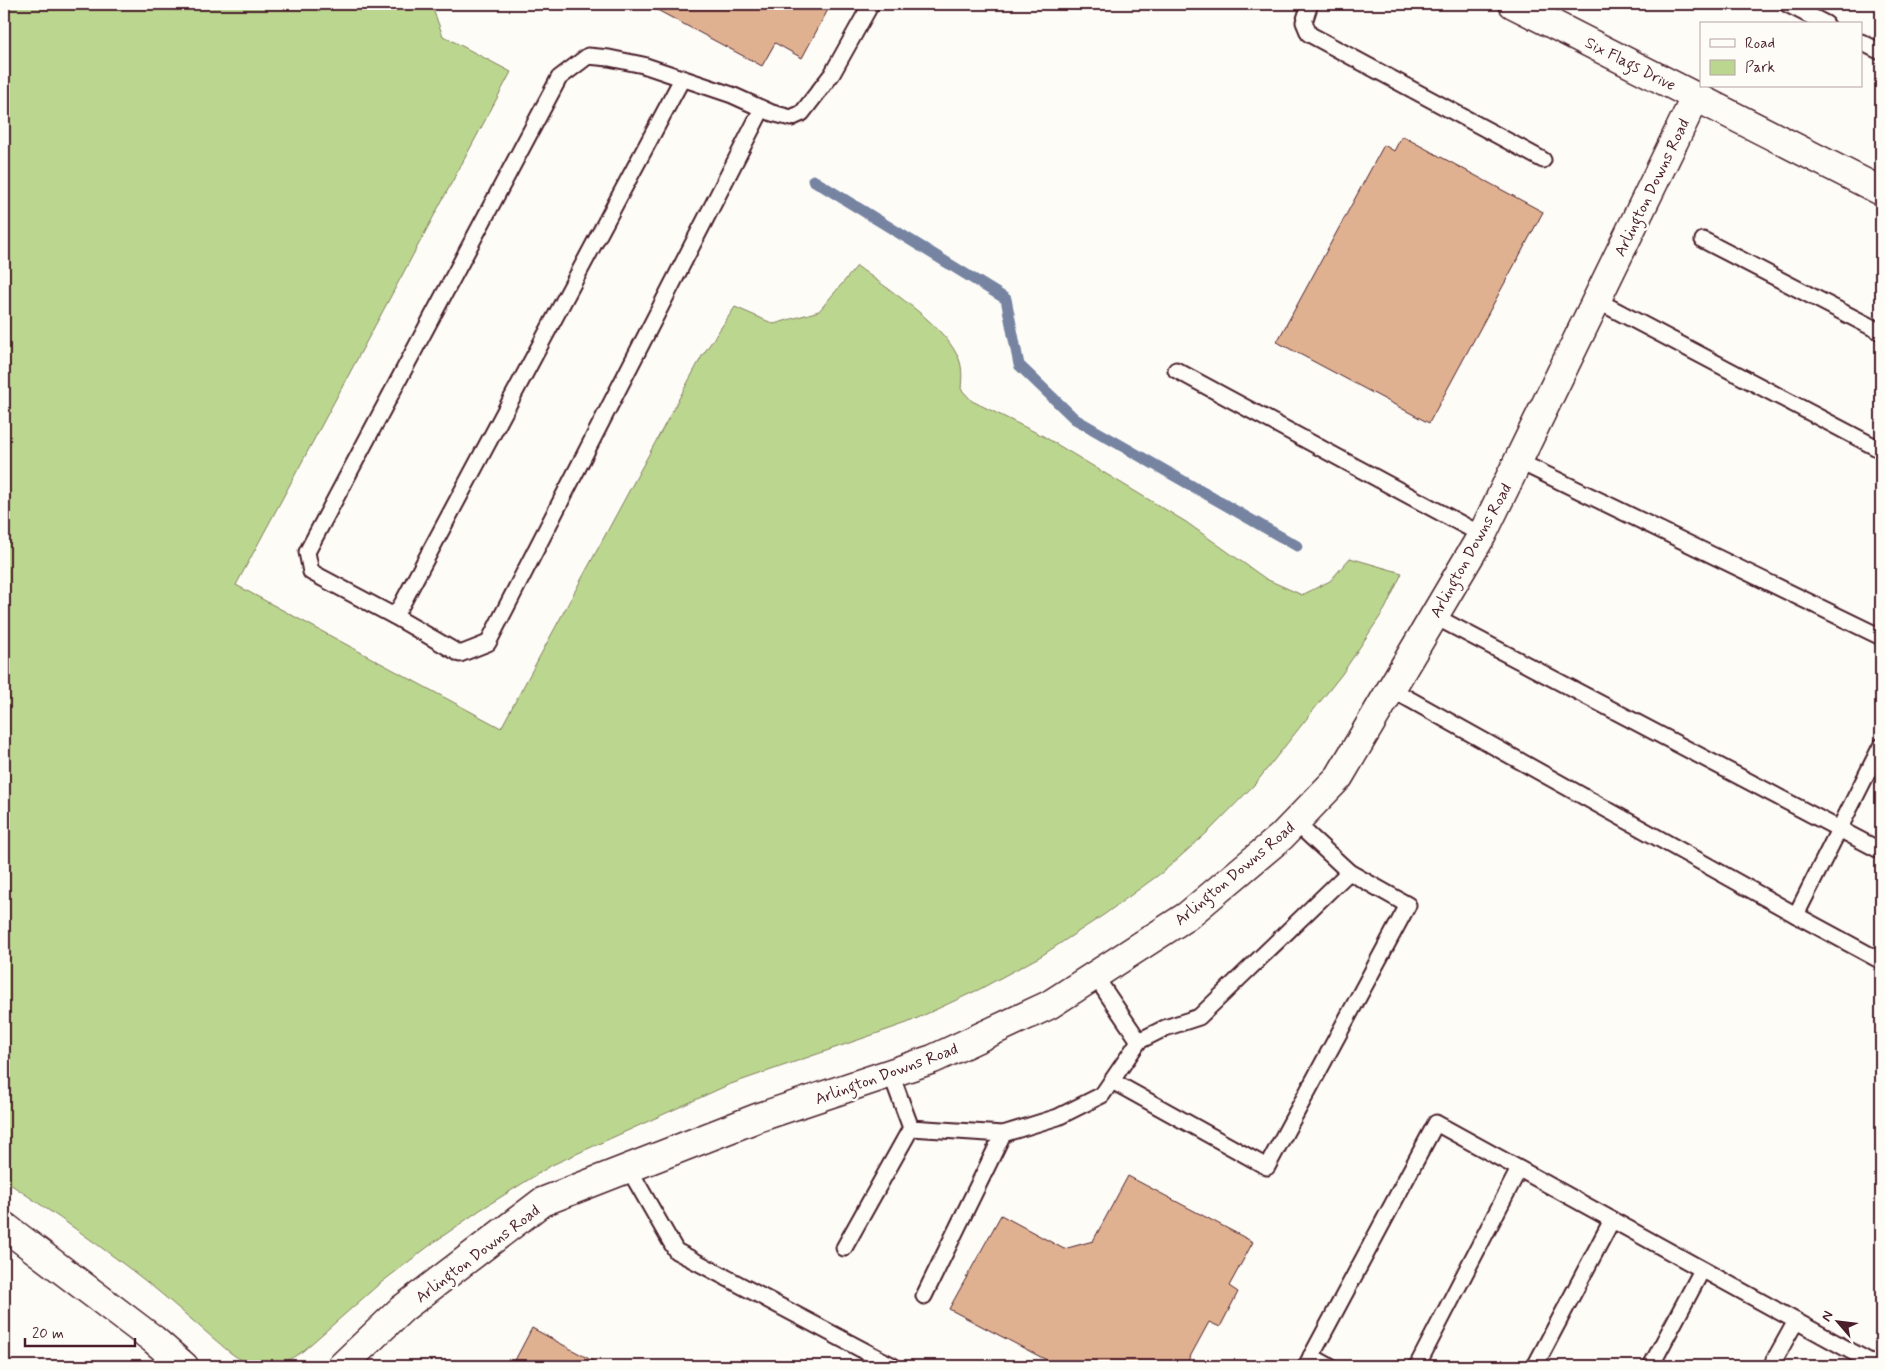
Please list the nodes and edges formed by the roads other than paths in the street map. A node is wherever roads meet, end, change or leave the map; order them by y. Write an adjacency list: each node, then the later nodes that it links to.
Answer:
1 (871, 4): 11 (lane)
2 (1310, 4): 12 (lane)
3 (1514, 4): 5 (street, Six Flags Drive)
4 (1787, 4): 6 (lane)
5 (1541, 10): 10 (street, Six Flags Drive)
6 (1822, 22)
7 (1862, 42): 8 (lane)
8 (1881, 52)
9 (682, 79): 11 (lane); 21 (lane); 21 (lane)
10 (1696, 96): 13 (street, Six Flags Drive); 15 (street, Arlington Downs Road)
11 (762, 109): 21 (lane)
12 (1543, 160)
13 (1881, 191)
14 (1703, 240): 16 (lane)
15 (1596, 300): 18 (lane); 19 (street, Arlington Downs Road)
16 (1881, 332)
17 (1176, 370): 20 (lane)
18 (1881, 450)
19 (1518, 461): 20 (street, Arlington Downs Road); 23 (lane)
20 (1482, 535): 22 (street, Arlington Downs Road)
21 (394, 616)
22 (1434, 616): 24 (street, Arlington Downs Road); 27 (lane)
23 (1881, 637)
24 (1391, 689): 26 (street, Arlington Downs Road); 30 (lane)
25 (1881, 746): 27 (lane)
26 (1295, 822): 29 (lane); 32 (street, Arlington Downs Road)
27 (1839, 829): 28 (lane); 30 (lane)
28 (1881, 851)
29 (1349, 872): 33 (lane); 35 (lane)
30 (1796, 915): 31 (lane)
31 (1881, 961)
32 (1095, 976): 33 (lane); 34 (street, Arlington Downs Road)
33 (1139, 1041): 35 (lane)
34 (891, 1074): 36 (lane); 38 (street, Arlington Downs Road)
35 (1112, 1081): 37 (lane)
36 (911, 1128): 37 (lane); 42 (lane)
37 (1003, 1134): 44 (lane)
38 (629, 1169): 48 (street, Arlington Downs Road); 49 (lane)
39 (1519, 1169): 40 (lane); 46 (lane); 51 (lane)
40 (1612, 1220): 43 (lane); 52 (lane)
41 (4, 1226): 47 (street)
42 (844, 1248)
43 (1702, 1270): 45 (lane); 53 (lane)
44 (924, 1296)
45 (1796, 1321): 54 (lane); 55 (lane)
46 (1308, 1361): 50 (lane)
47 (184, 1366)
48 (343, 1366)
49 (894, 1366)
50 (1329, 1366)
51 (1417, 1366)
52 (1535, 1366)
53 (1651, 1366)
54 (1771, 1366)
55 (1878, 1366)

